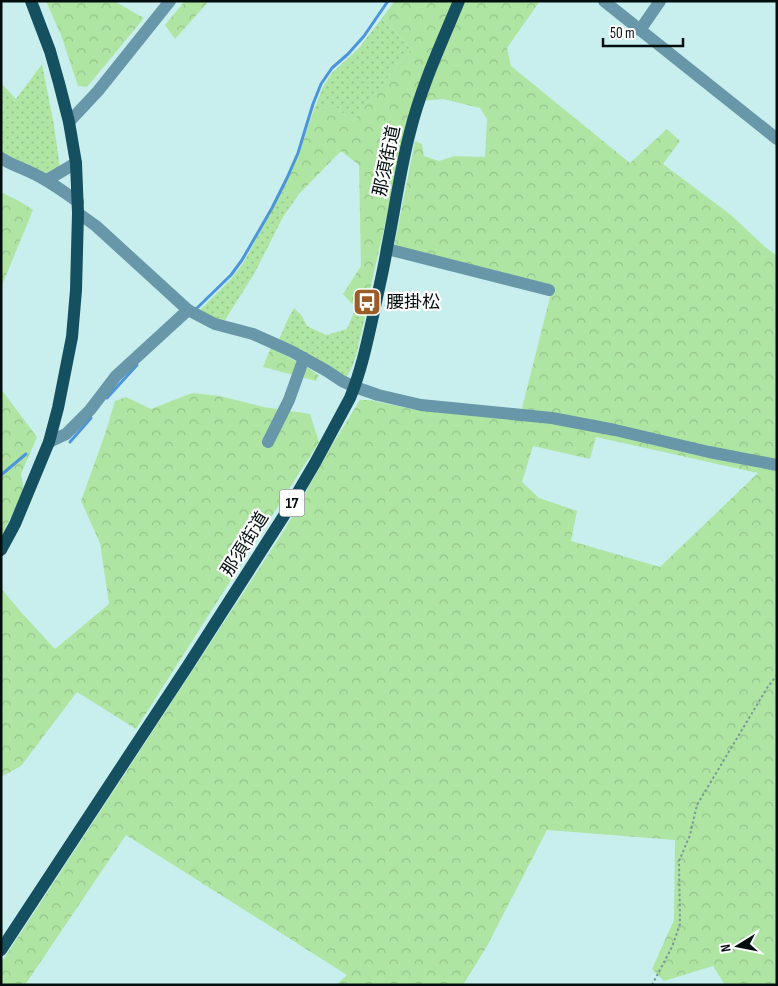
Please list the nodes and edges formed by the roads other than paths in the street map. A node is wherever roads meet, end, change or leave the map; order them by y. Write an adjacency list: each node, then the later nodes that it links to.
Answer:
1 (31, 1): 7 (main road)
2 (170, 1): 7 (street)
3 (459, 1): 13 (main road, 那須街道 / 17)
4 (604, 1): 6 (street)
5 (660, 1): 6 (street)
6 (640, 30): 8 (street)
7 (69, 122): 10 (main road)
8 (777, 139)
9 (1, 158): 11 (street)
10 (76, 163): 11 (street); 12 (main road)
11 (47, 180): 12 (street)
12 (78, 207): 15 (street); 18 (main road)
13 (387, 249): 14 (street); 17 (main road, 那須街道 / 17)
14 (549, 290)
15 (188, 310): 16 (street); 18 (street)
16 (304, 358): 17 (street); 19 (street)
17 (355, 387): 20 (street); 22 (main road, 那須街道 / 17)
18 (49, 442): 21 (main road)
19 (268, 442)
20 (777, 465)
21 (1, 550)
22 (1, 950)

